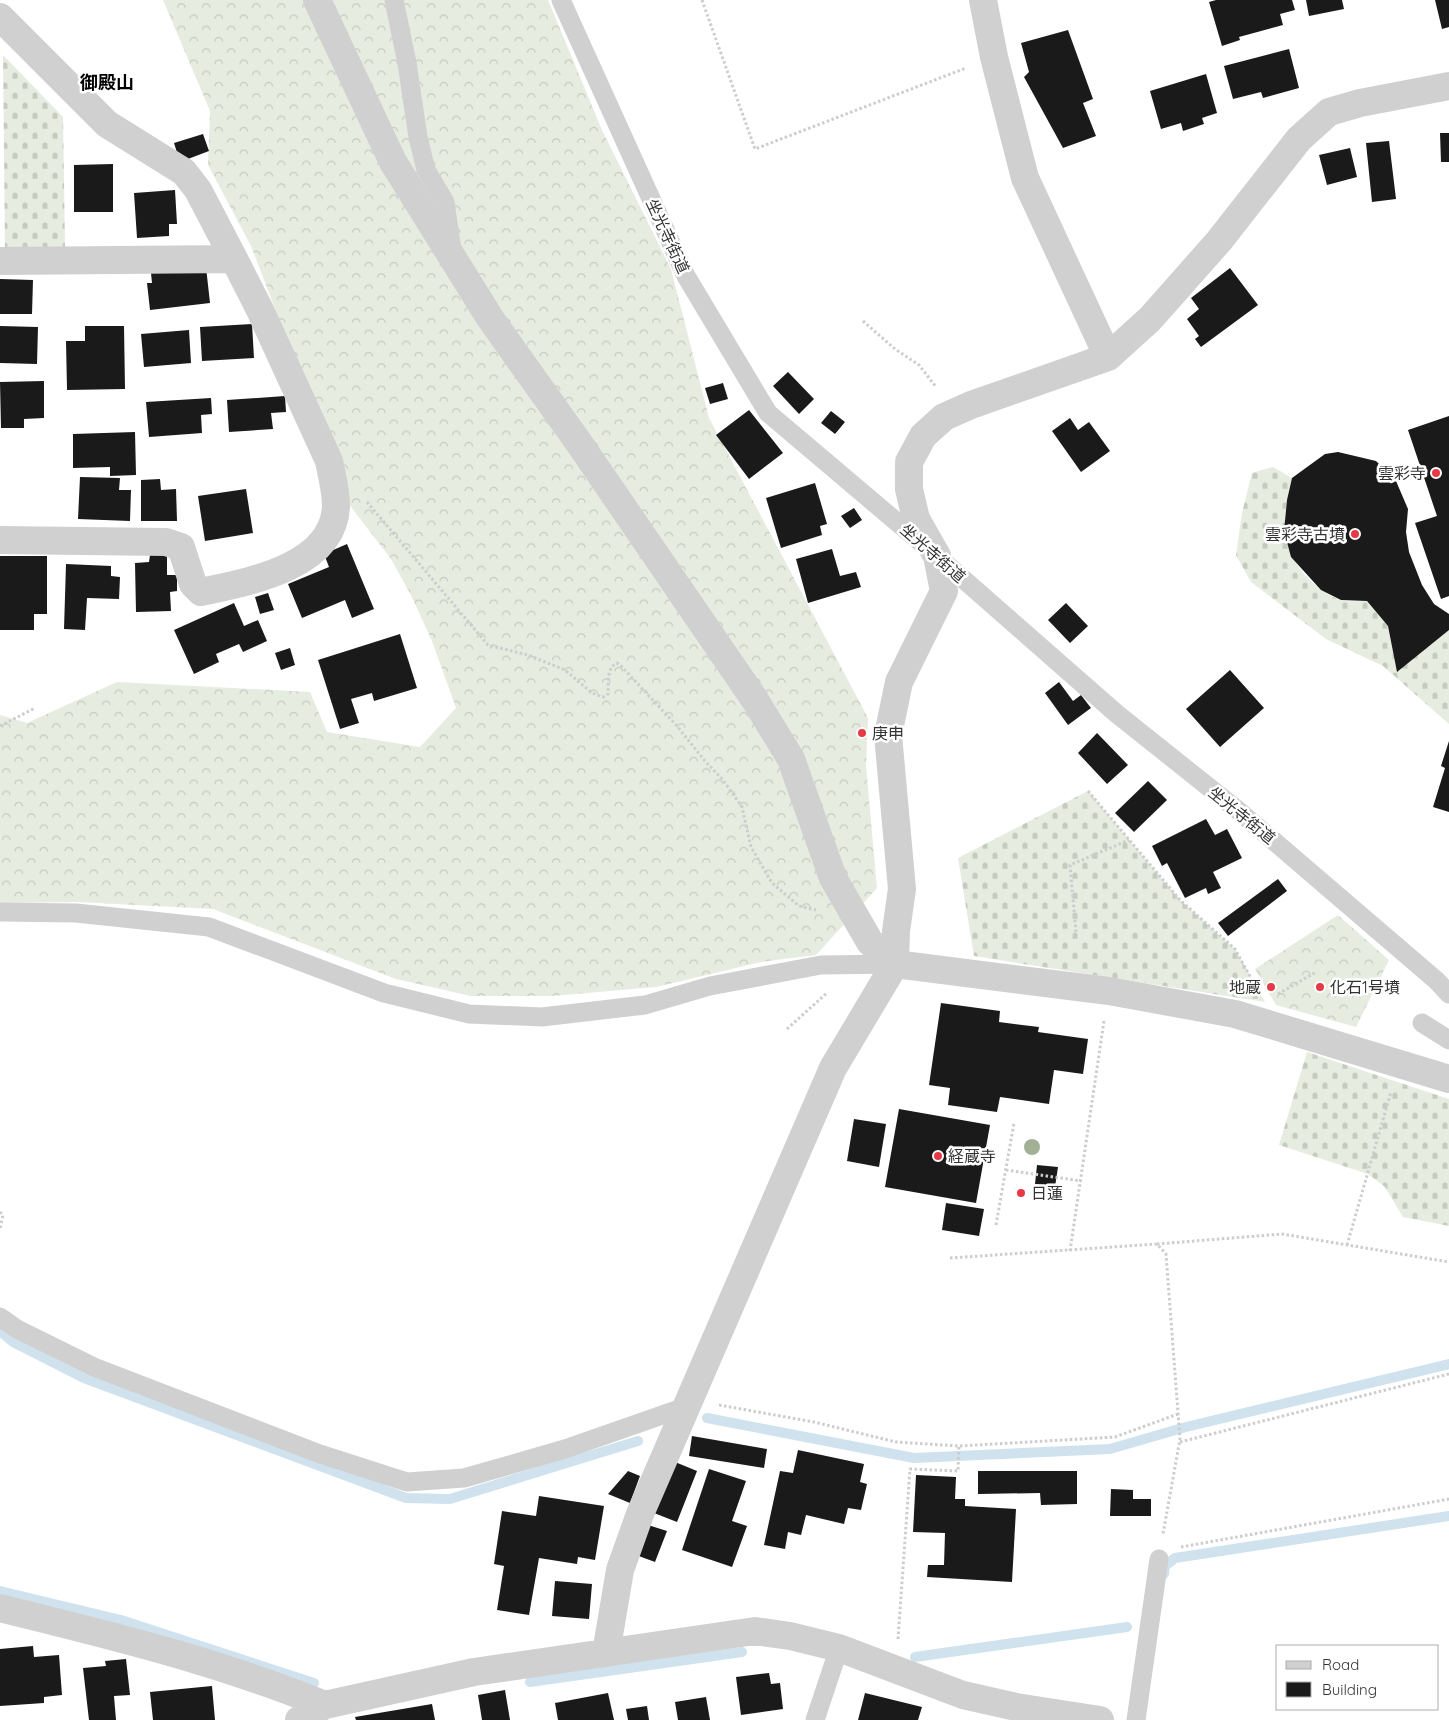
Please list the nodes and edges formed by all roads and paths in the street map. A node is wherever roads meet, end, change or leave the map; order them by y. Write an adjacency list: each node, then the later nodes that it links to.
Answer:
1 (317, 0): 11 (street)
2 (394, 0): 11 (lane)
3 (561, 0): 17 (lane, 坐光寺街道)
4 (702, 0): 7 (path)
5 (983, 0): 7 (street)
6 (0, 17): 9 (street)
7 (994, 57): 13 (street)
8 (1449, 86): 13 (street)
9 (234, 259): 10 (street); 16 (street)
10 (0, 261)
11 (454, 261): 25 (street)
12 (863, 321): 14 (path)
13 (1108, 357): 17 (street)
14 (944, 386)
15 (362, 495): 22 (path)
16 (0, 540)
17 (937, 556): 25 (street); 29 (lane, 坐光寺街道)
18 (35, 708): 19 (path)
19 (0, 726)
20 (1088, 791): 21 (path)
21 (1129, 840): 24 (path); 30 (path)
22 (799, 906)
23 (0, 912): 26 (lane)
24 (1076, 932)
25 (895, 964): 26 (lane); 28 (street); 50 (street)
26 (854, 965): 33 (path)
27 (1316, 972): 30 (path)
28 (1108, 990): 32 (street); 39 (path)
29 (1449, 994)
30 (1265, 1002): 32 (path)
31 (1422, 1023): 34 (lane)
32 (1279, 1027): 35 (street)
33 (787, 1029)
34 (1449, 1040)
35 (1400, 1064): 36 (street); 44 (path)
36 (1449, 1080)
37 (1014, 1123): 38 (path)
38 (1006, 1170): 39 (path); 41 (path)
39 (1081, 1181): 45 (path)
40 (0, 1212): 42 (path)
41 (996, 1225)
42 (0, 1229)
43 (1157, 1244): 44 (path); 45 (path); 51 (path)
44 (1347, 1245): 47 (path)
45 (1070, 1251): 46 (path)
46 (950, 1258)
47 (1449, 1262)
48 (0, 1317): 50 (lane)
49 (1449, 1374): 52 (path)
50 (688, 1406): 53 (path); 59 (street)
51 (1178, 1414): 52 (path); 53 (path)
52 (1180, 1441): 55 (path)
53 (959, 1448): 57 (path)
54 (1449, 1499): 55 (path)
55 (1159, 1559): 64 (lane)
56 (0, 1608): 60 (street)
57 (889, 1642)
58 (839, 1648): 59 (street); 62 (lane); 63 (street)
59 (606, 1653): 60 (street)
60 (325, 1705): 61 (street)
61 (298, 1720)
62 (815, 1720)
63 (1100, 1720)
64 (1136, 1720)

